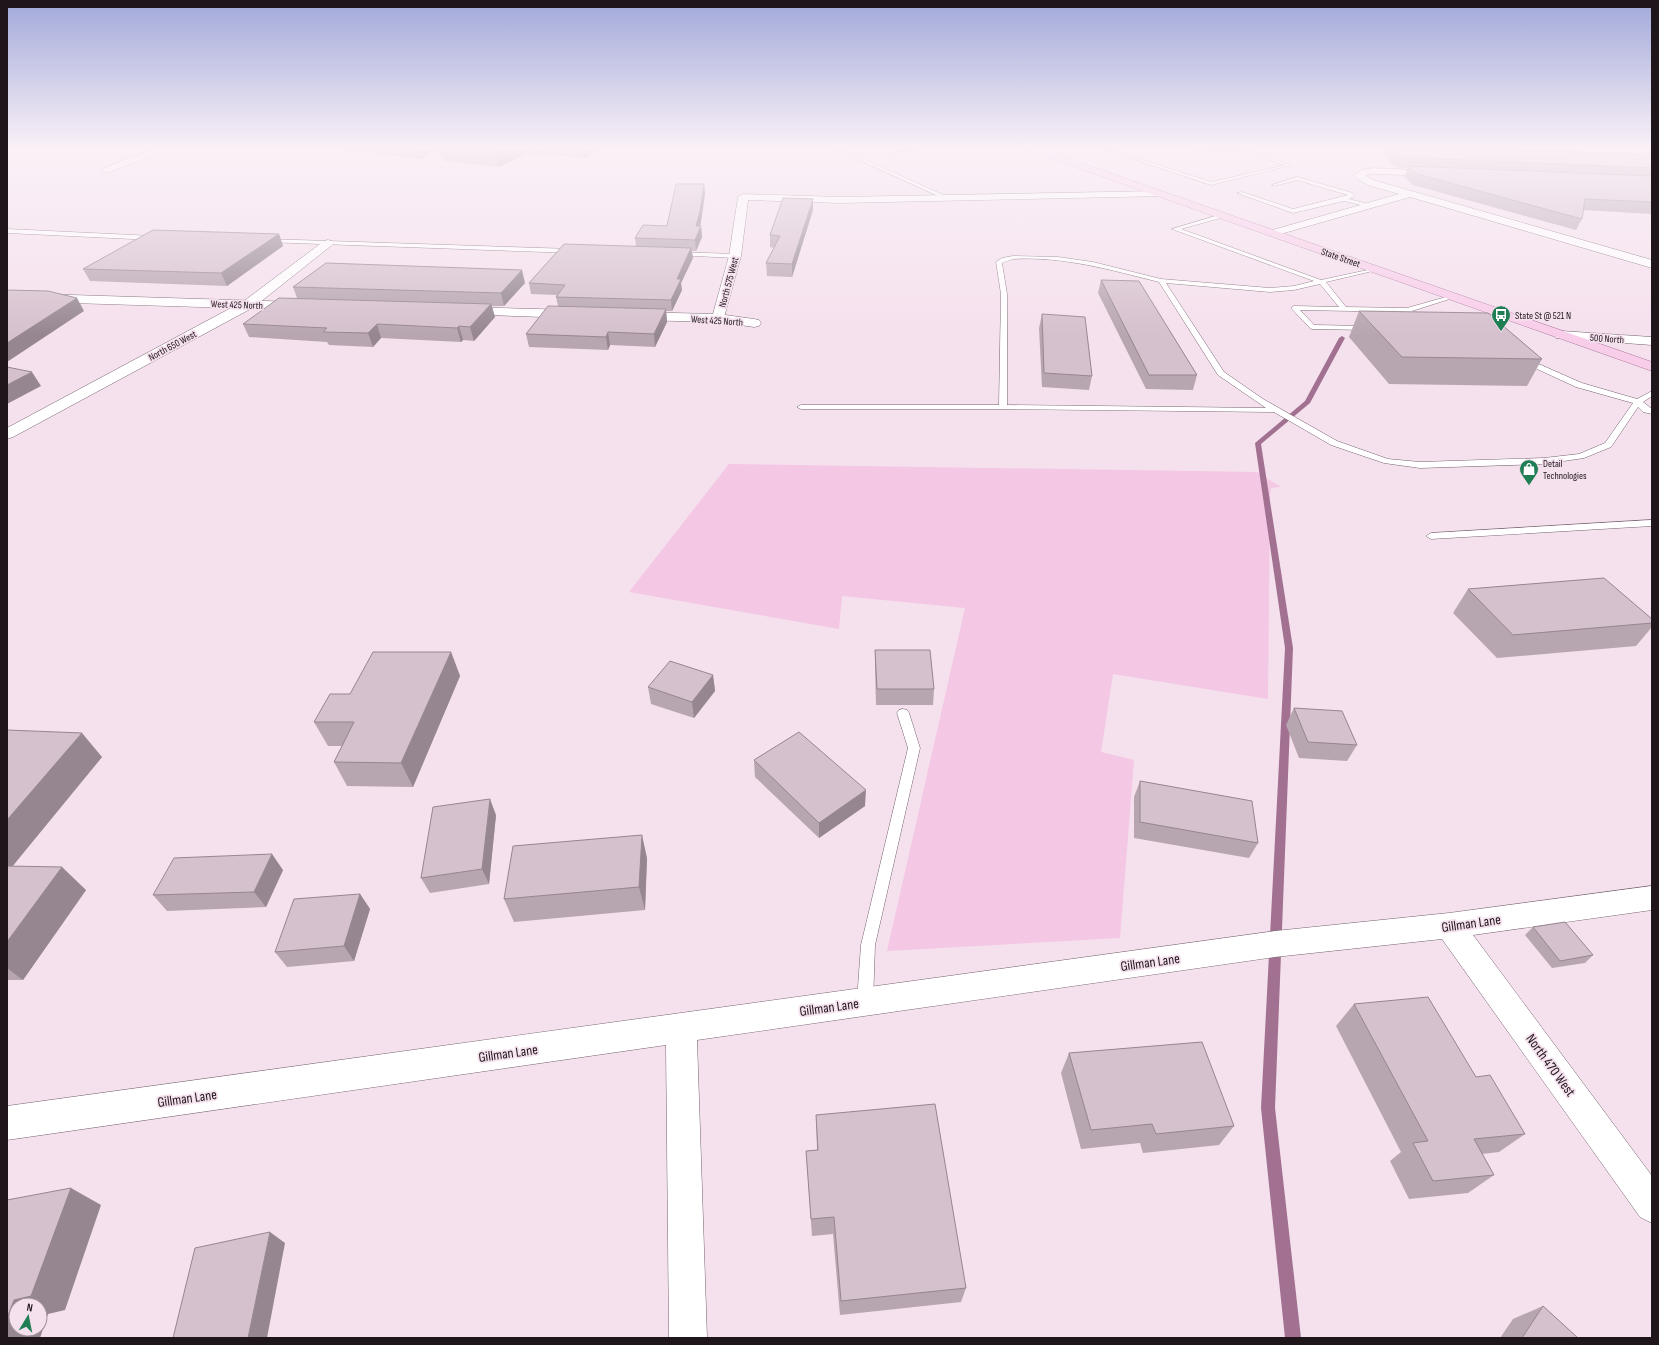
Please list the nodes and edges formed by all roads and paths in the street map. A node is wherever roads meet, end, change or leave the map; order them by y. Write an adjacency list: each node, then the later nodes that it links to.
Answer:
1 (741, 211): 13 (street, North 575 West)
2 (1207, 211): 5 (main road, State Street)
3 (1350, 211): 7 (street)
4 (1467, 211): 14 (street)
5 (1222, 216): 7 (main road, State Street); 17 (lane)
6 (7, 231): 8 (lane)
7 (1273, 234): 15 (main road, State Street)
8 (163, 238)
9 (257, 241): 10 (lane)
10 (328, 243): 11 (lane); 20 (street, North 650 West)
11 (580, 251)
12 (672, 254): 13 (lane)
13 (735, 256): 27 (street, North 575 West)
14 (1652, 264)
15 (1375, 269): 17 (lane); 19 (main road, State Street)
16 (1162, 281): 17 (lane); 38 (lane); 39 (lane)
17 (1322, 282): 23 (lane)
18 (7, 297): 20 (street, West 425 North)
19 (1453, 297): 24 (lane); 31 (main road, State Street)
20 (249, 304): 21 (street, West 425 North); 41 (street, North 650 West)
21 (312, 306)
22 (448, 310): 25 (street)
23 (1345, 310): 24 (lane); 30 (lane)
24 (1407, 310): 29 (lane)
25 (583, 314)
26 (622, 316): 27 (street, West 425 North)
27 (718, 318): 28 (street, West 425 North)
28 (754, 323)
29 (1424, 324)
30 (1375, 328)
31 (1561, 335): 32 (street, 500 North); 34 (main road, State Street)
32 (1652, 341)
33 (1519, 355): 36 (lane)
34 (1652, 367)
35 (1652, 393): 36 (lane)
36 (1638, 402): 39 (lane); 40 (lane)
37 (801, 407): 38 (lane)
38 (1003, 407): 39 (lane)
39 (1277, 410)
40 (1652, 412)
41 (7, 434)
42 (1652, 523): 43 (lane)
43 (1431, 536)
44 (903, 713): 47 (lane)
45 (1652, 898): 46 (street, Gillman Lane)
46 (1449, 926): 47 (street, Gillman Lane); 50 (street, North 470 West)
47 (865, 1002): 48 (street, Gillman Lane)
48 (681, 1028): 49 (street, Gillman Lane); 51 (street)
49 (7, 1123)
50 (1652, 1205)
51 (688, 1338)

